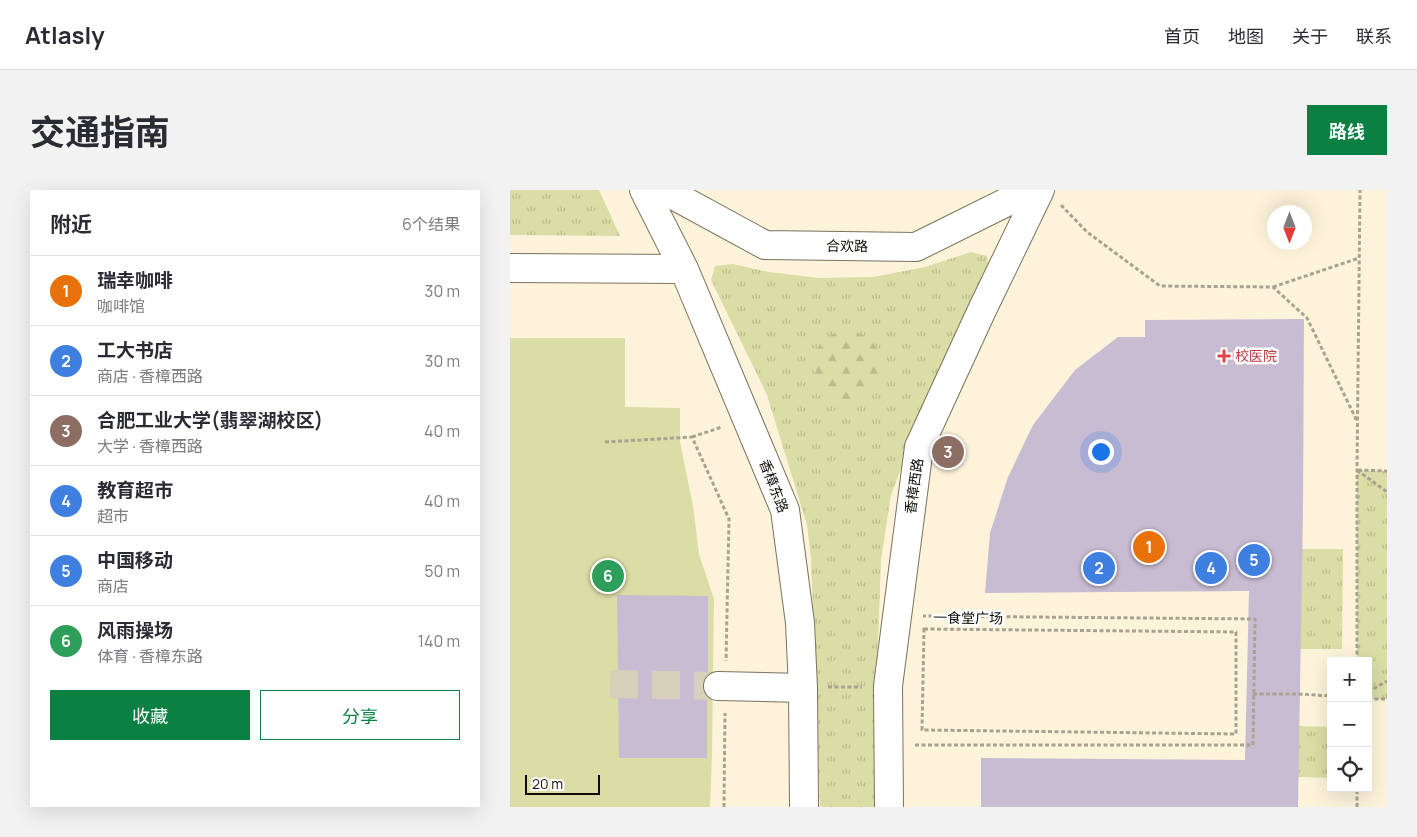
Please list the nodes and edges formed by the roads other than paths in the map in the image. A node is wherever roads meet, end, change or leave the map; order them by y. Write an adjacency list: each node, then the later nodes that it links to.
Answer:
1 (644, 190): 6 (street, 香樟东路)
2 (664, 190): 3 (street, 合欢路)
3 (1031, 190)
4 (1050, 197): 10 (street, 香樟西路)
5 (510, 268): 6 (street)
6 (684, 270): 8 (street, 香樟东路)
7 (722, 686): 8 (street)
8 (803, 688): 9 (street, 香樟东路)
9 (804, 807)
10 (888, 807)

